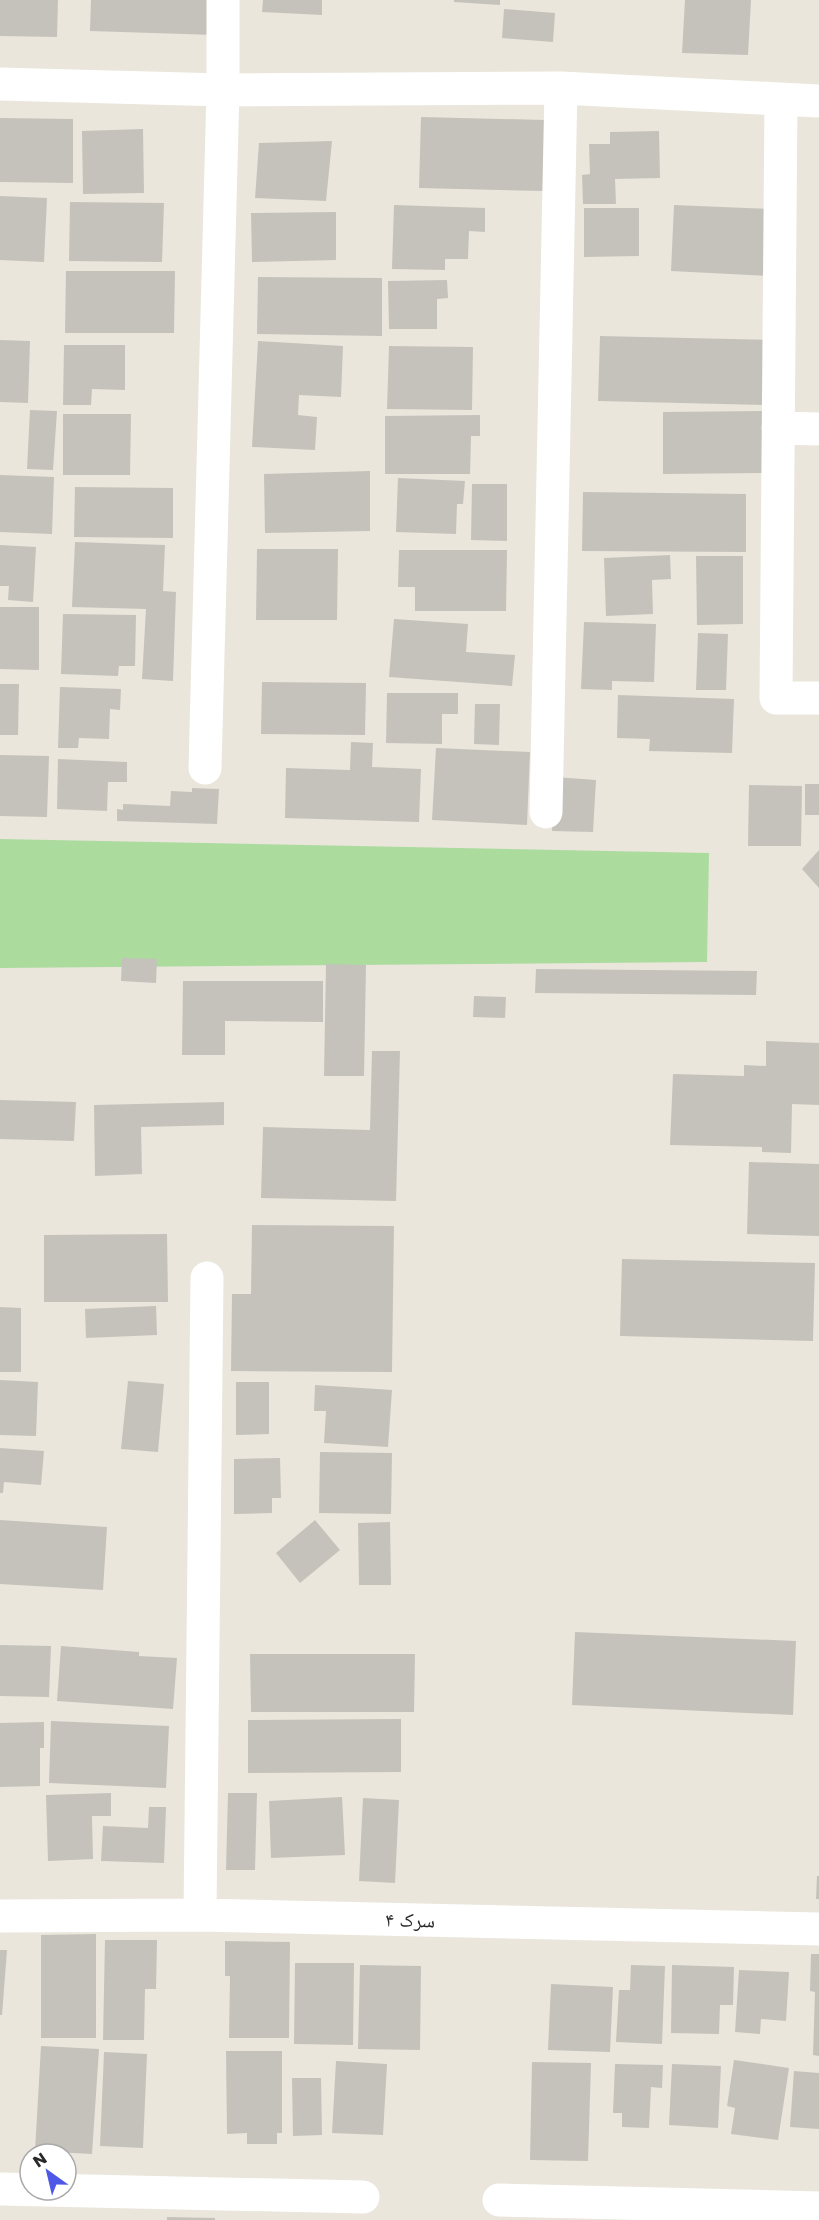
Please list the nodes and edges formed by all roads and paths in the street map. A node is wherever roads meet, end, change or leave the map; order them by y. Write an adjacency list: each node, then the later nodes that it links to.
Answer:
1 (223, 0): 4 (street)
2 (0, 84): 4 (street)
3 (561, 88): 4 (street); 5 (street); 11 (street)
4 (223, 90): 10 (street)
5 (781, 100): 6 (street); 7 (street)
6 (819, 101)
7 (778, 428): 8 (street); 9 (street)
8 (819, 429)
9 (819, 698)
10 (205, 768)
11 (546, 812)
12 (207, 1278): 13 (street)
13 (200, 1915): 14 (street, سرک ۴); 15 (street, سرک ۴)
14 (0, 1916)
15 (819, 1929)
16 (0, 2189): 17 (street)
17 (363, 2197)
18 (499, 2200): 19 (street)
19 (819, 2208)

